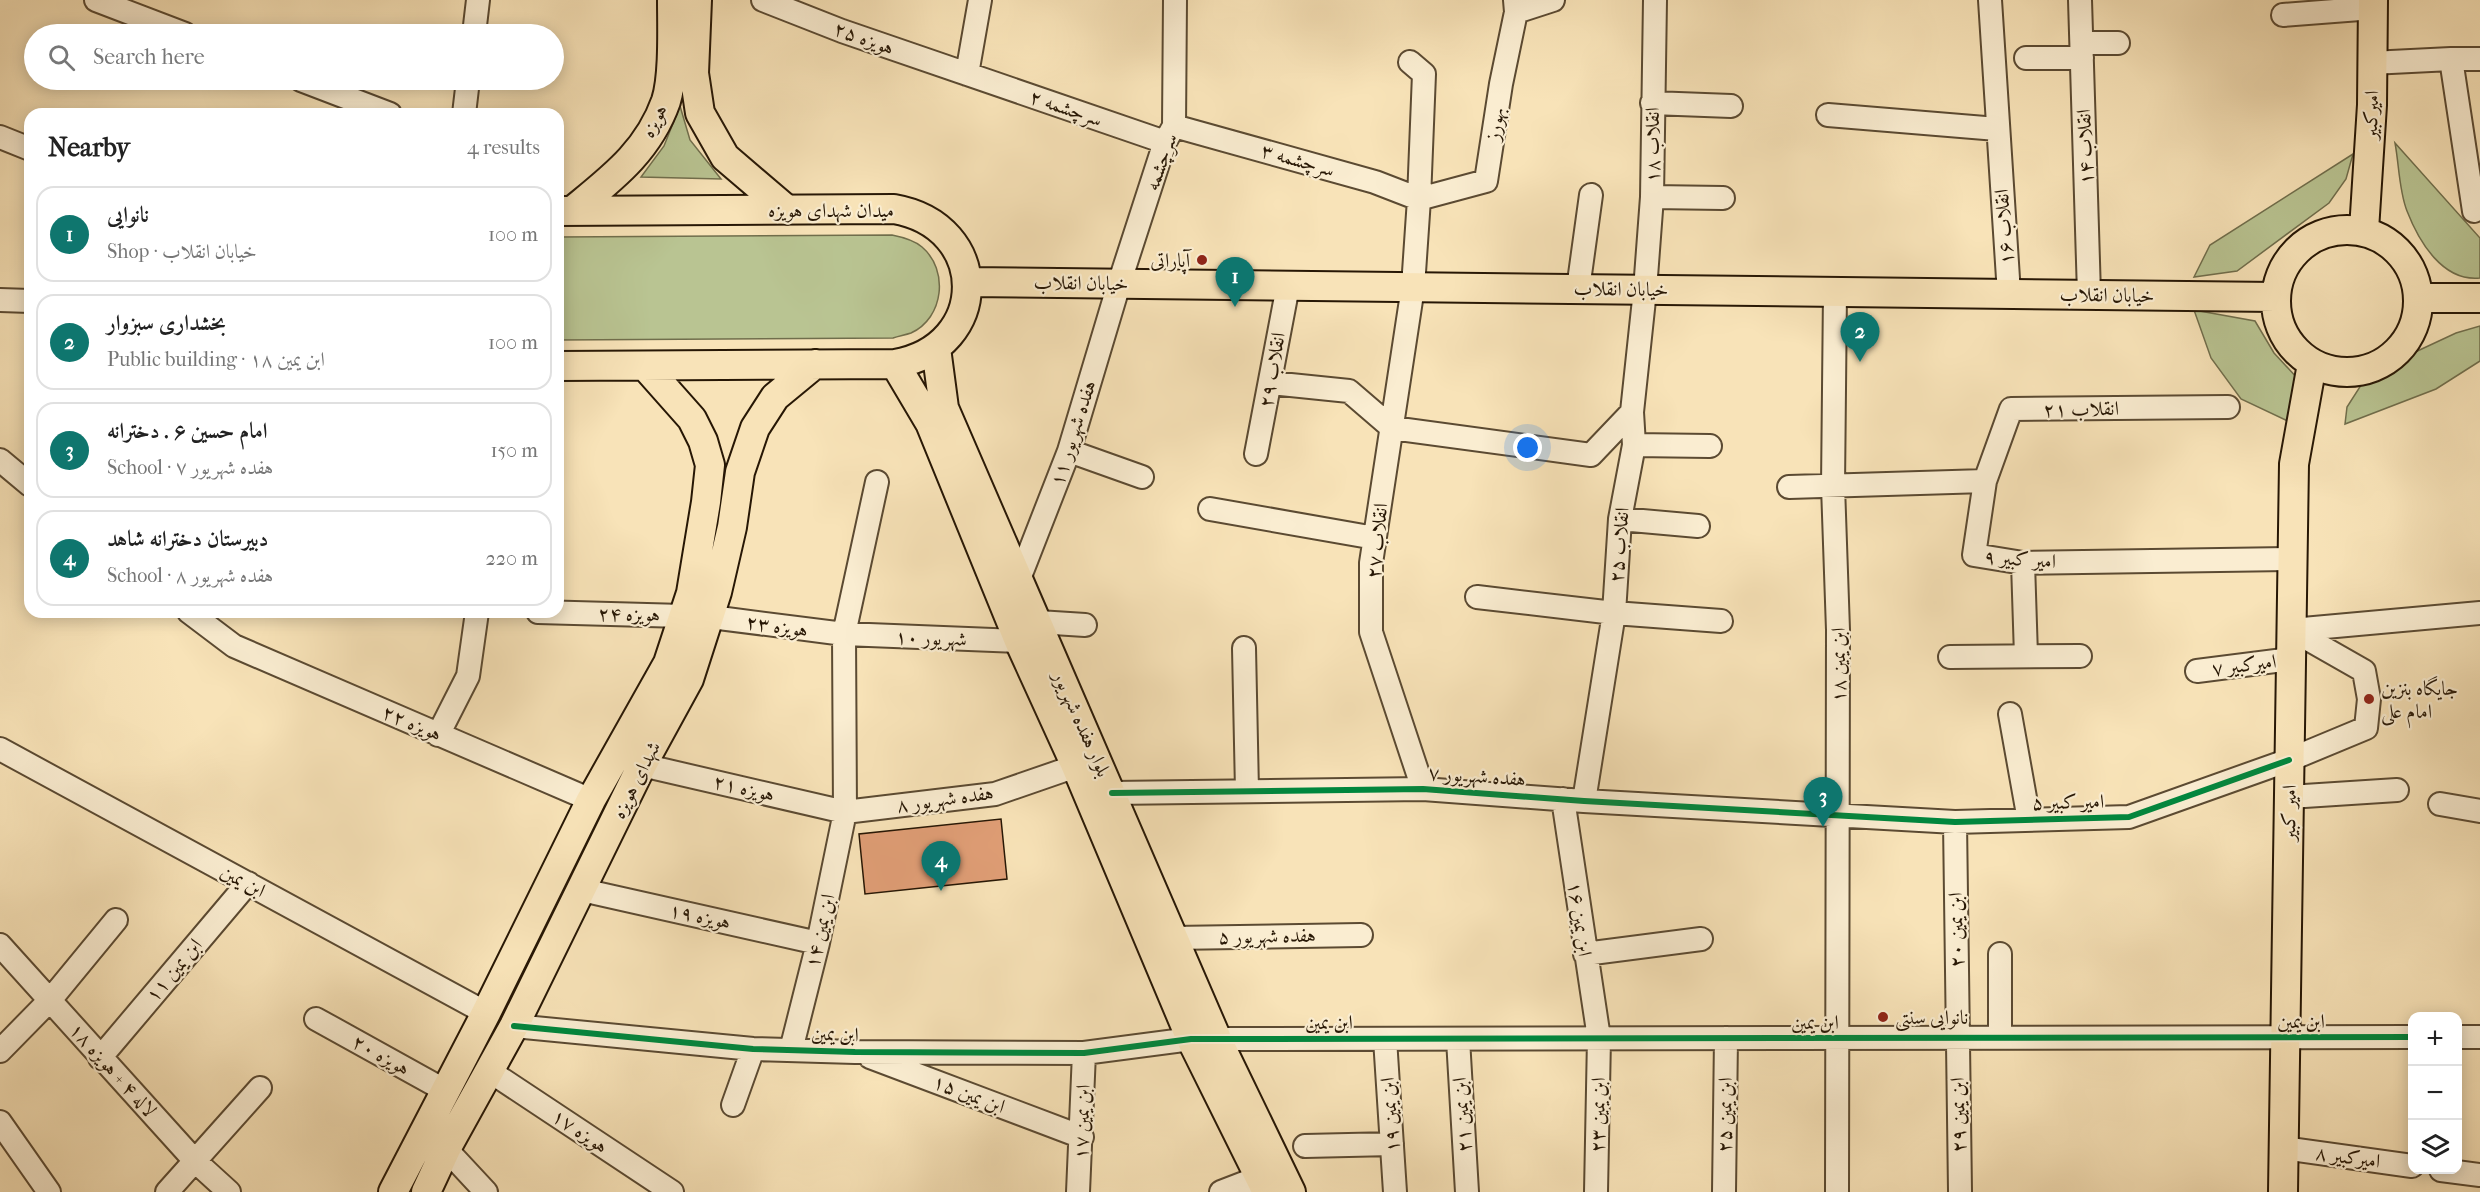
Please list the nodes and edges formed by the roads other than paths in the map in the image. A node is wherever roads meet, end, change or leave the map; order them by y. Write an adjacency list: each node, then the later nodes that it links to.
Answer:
1 (96, 0): 15 (street)
2 (478, 0): 16 (street)
3 (672, 0): 41 (main road, هویزه)
4 (696, 0): 40 (main road, هویزه)
5 (763, 0): 24 (street, هویزه ۲۵)
6 (980, 0): 24 (street)
7 (1175, 0): 33 (street, سرچشمه)
8 (1553, 0): 13 (street)
9 (1655, 0): 27 (street, انقلاب ۱۸)
10 (1990, 0): 32 (street, انقلاب ۱۶)
11 (2080, 0): 18 (street, انقلاب ۱۴)
12 (2373, 4): 14 (street); 23 (main road, امیرکبیر)
13 (1516, 6): 39 (street, بهورز)
14 (2283, 15)
15 (158, 24)
16 (475, 24)
17 (2118, 43): 18 (street)
18 (2082, 50): 19 (street); 52 (street, انقلاب ۱۴)
19 (2026, 58)
20 (2480, 58): 21 (street)
21 (2451, 59): 23 (street); 42 (street)
22 (1410, 62): 39 (street, انقلاب ۲۷)
23 (2372, 63): 43 (main road, امیرکبیر)
24 (967, 74): 33 (street, سرچشمه ۲)
25 (327, 90): 29 (street)
26 (467, 90): 30 (street)
27 (1652, 103): 28 (street); 37 (street, انقلاب ۱۸)
28 (1731, 106)
29 (374, 108)
30 (465, 108)
31 (1828, 115): 32 (street)
32 (1997, 129): 51 (street, انقلاب ۱۶)
33 (1170, 134): 39 (street, سرچشمه ۳); 45 (street, سرچشمه)
34 (0, 137): 35 (street)
35 (24, 147)
36 (1590, 195): 48 (street)
37 (1652, 197): 38 (street); 49 (street, انقلاب ۱۸)
38 (1723, 198)
39 (1419, 199): 47 (street, انقلاب ۲۷)
40 (787, 210): 41 (main road, میدان شهدای هویزه); 44 (main road, میدان شهدای هویزه)
41 (565, 211)
42 (2474, 211)
43 (2364, 230): 53 (main road); 54 (main road)
44 (967, 282): 45 (main road, خیابان انقلاب); 58 (main road, میدان شهدای هویزه)
45 (1119, 284): 46 (main road, خیابان انقلاب); 70 (street, هفده شهریور ۱۱)
46 (1288, 286): 47 (main road, خیابان انقلاب); 64 (street, انقلاب ۲۹)
47 (1413, 287): 48 (main road, خیابان انقلاب); 67 (street, انقلاب ۲۷)
48 (1578, 289): 49 (main road, خیابان انقلاب)
49 (1646, 290): 50 (main road, خیابان انقلاب); 66 (street, انقلاب ۲۵)
50 (1835, 292): 51 (main road, خیابان انقلاب); 77 (street, ابن یمین ۱۸)
51 (2009, 294): 52 (main road, خیابان انقلاب)
52 (2089, 294): 53 (main road, خیابان انقلاب)
53 (2275, 297): 61 (main road)
54 (2420, 298): 55 (main road); 61 (main road)
55 (2480, 298)
56 (0, 300): 57 (street)
57 (24, 301)
58 (936, 348): 60 (main road, میدان شهدای هویزه); 85 (main road, بلوار هفده شهریور)
59 (815, 364): 60 (main road, میدان شهدای هویزه); 63 (main road, میدان شهدای هویزه); 90 (main road, شهدای هویزه)
60 (895, 364): 96 (main road, بلوار هفده شهریور)
61 (2312, 364): 83 (main road, امیر کبیر)
62 (564, 366): 63 (main road, میدان شهدای هویزه)
63 (645, 366): 90 (main road, شهدای هویزه)
64 (1271, 383): 67 (street); 71 (street, انقلاب ۲۹)
65 (2228, 407): 75 (street, انقلاب ۲۱)
66 (1632, 412): 67 (street); 68 (street, انقلاب ۲۵)
67 (1392, 428): 82 (street, انقلاب ۲۷)
68 (1634, 445): 69 (street); 80 (street, انقلاب ۲۵)
69 (1710, 446)
70 (1070, 451): 73 (street); 85 (street, هفده شهریور ۱۱)
71 (1256, 454)
72 (0, 460): 74 (street)
73 (1142, 477)
74 (24, 480)
75 (1984, 481): 77 (street); 84 (street, امیر کبیر ۹)
76 (877, 482): 97 (street, ابن یمین ۱۴)
77 (1833, 486): 78 (street); 120 (street, ابن یمین ۱۸)
78 (1789, 487)
79 (1210, 509): 82 (street)
80 (1620, 519): 81 (street); 88 (street, انقلاب ۲۵)
81 (1698, 526)
82 (1375, 538): 110 (street, انقلاب ۲۷)
83 (2293, 559): 84 (street, امیر کبیر ۹); 95 (main road, امیر کبیر)
84 (2023, 563): 99 (street)
85 (1020, 579): 96 (main road, بلوار هفده شهریور)
86 (1477, 597): 88 (street)
87 (564, 613): 90 (street, هویزه ۲۴)
88 (1614, 613): 93 (street); 116 (street, انقلاب ۲۵)
89 (2480, 613): 95 (street)
90 (697, 616): 97 (street, هویزه ۲۳); 108 (main road, شهدای هویزه); 115 (main road, شهدای هویزه)
91 (197, 618): 105 (street, هویزه ۲۲)
92 (476, 618): 105 (street)
93 (1721, 621)
94 (1085, 625): 96 (street, شهریور ۱۰)
95 (2292, 630): 102 (main road, امیر کبیر); 107 (street, امیر کبیر ۵)
96 (1028, 632): 97 (street, شهریور ۱۰); 109 (main road, بلوار هفده شهریور); 113 (main road, بلوار هفده شهریور)
97 (844, 634): 119 (street, ابن یمین ۱۴)
98 (1244, 648): 112 (street)
99 (2026, 656): 100 (street); 101 (street)
100 (2080, 656)
101 (1950, 657)
102 (2291, 659): 103 (street, امیرکبیر ۷); 107 (main road, امیر کبیر)
103 (2197, 671)
104 (2010, 714): 121 (street)
105 (438, 735): 115 (street, هویزه ۲۲)
106 (0, 749): 123 (street, ابن یمین)
107 (2289, 760): 114 (main road, امیر کبیر); 121 (street, امیر کبیر ۵)
108 (642, 765): 119 (street, هویزه ۲۱); 124 (main road, شهدای هویزه)
109 (1076, 766): 119 (street, هفده شهریور ۸); 146 (main road, بلوار هفده شهریور)
110 (1424, 789): 112 (street, هفده شهریور ۷); 116 (street, هفده شهریور ۷)
111 (2397, 790): 114 (street)
112 (1247, 791): 113 (street, هفده شهریور ۷)
113 (1112, 793): 127 (main road, بلوار هفده شهریور)
114 (2289, 797): 137 (main road, امیر کبیر)
115 (591, 800): 134 (main road, شهدای هویزه)
116 (1574, 800): 120 (street, هفده شهریور ۷); 131 (street, ابن یمین ۱۶)
117 (2440, 804): 118 (street)
118 (2480, 811)
119 (845, 812): 129 (street, ابن یمین ۱۴)
120 (1838, 815): 122 (street, امیر کبیر ۵); 143 (street, ابن یمین ۱۸)
121 (2029, 819): 122 (street, امیر کبیر ۵)
122 (1954, 822): 144 (street, ابن یمین ۲۰)
123 (248, 883): 134 (street, ابن یمین); 154 (street, ابن یمین ۱۱)
124 (582, 890): 129 (street, هویزه ۱۹); 136 (main road, شهدای هویزه)
125 (116, 920): 133 (street)
126 (1361, 934): 127 (street, هفده شهریور ۵)
127 (1173, 938): 146 (main road, بلوار هفده شهریور)
128 (1701, 939): 131 (street)
129 (818, 942): 150 (street, ابن یمین ۱۴)
130 (0, 945): 133 (street, لاله ۴ + هویزه ۱۸)
131 (1585, 954): 141 (street, ابن یمین ۱۶)
132 (2000, 954): 145 (street)
133 (51, 999): 151 (street); 154 (street, لاله ۴ + هویزه ۱۸)
134 (486, 1012): 157 (main road, شهدای هویزه)
135 (316, 1019): 157 (street, هویزه ۲۰)
136 (514, 1026): 149 (street, ابن یمین); 155 (main road, شهدای هویزه)
137 (2285, 1037): 138 (street, ابن یمین); 145 (street, ابن یمین); 163 (main road, امیر کبیر)
138 (2408, 1037)
139 (2462, 1037): 140 (street)
140 (2480, 1037)
141 (1599, 1038): 142 (street, ابن یمین); 148 (street, ابن یمین); 183 (street, ابن یمین ۲۳)
142 (1726, 1038): 143 (street, ابن یمین); 184 (street, ابن یمین ۲۵)
143 (1838, 1038): 144 (street, ابن یمین); 185 (street, ابن یمین ۱۸)
144 (1957, 1038): 145 (street, ابن یمین); 170 (street, ابن یمین ۲۹)
145 (2000, 1038)
146 (1204, 1039): 147 (street, ابن یمین); 153 (street, ابن یمین); 169 (main road, بلوار هفده شهریور); 180 (main road, بلوار هفده شهریور)
147 (1385, 1039): 148 (street, ابن یمین); 161 (street, ابن یمین ۱۹)
148 (1458, 1039): 182 (street, ابن یمین ۲۱)
149 (753, 1049): 150 (street, ابن یمین); 158 (street)
150 (791, 1050): 152 (street, ابن یمین)
151 (0, 1051)
152 (855, 1052): 153 (street, ابن یمین); 160 (street, ابن یمین ۱۵)
153 (1084, 1053): 160 (street, ابن یمین ۱۷)
154 (100, 1058): 165 (street, لاله ۴ + هویزه ۱۸)
155 (488, 1070): 164 (main road, شهدای هویزه); 177 (street, هویزه ۱۷)
156 (260, 1088): 165 (street)
157 (446, 1090): 174 (main road, شهدای هویزه)
158 (733, 1106)
159 (0, 1122): 171 (street)
160 (1082, 1137): 178 (street, ابن یمین ۱۷)
161 (1392, 1144): 162 (street); 181 (street, ابن یمین ۱۹)
162 (1305, 1146)
163 (2283, 1148): 166 (street, امیرکبیر ۸); 186 (main road, امیر کبیر)
164 (446, 1149): 175 (main road, شهدای هویزه); 176 (street)
165 (195, 1161): 172 (street); 173 (street, لاله ۴ + هویزه ۱۸)
166 (2408, 1165)
167 (2462, 1173): 168 (street)
168 (2480, 1175)
169 (1264, 1185): 179 (street)
170 (1960, 1191)
171 (49, 1192)
172 (167, 1192)
173 (229, 1192)
174 (393, 1192)
175 (426, 1192)
176 (486, 1192)
177 (672, 1192)
178 (1078, 1192)
179 (1221, 1192)
180 (1291, 1192)
181 (1395, 1192)
182 (1467, 1192)
183 (1596, 1192)
184 (1724, 1192)
185 (1837, 1192)
186 (2283, 1192)

